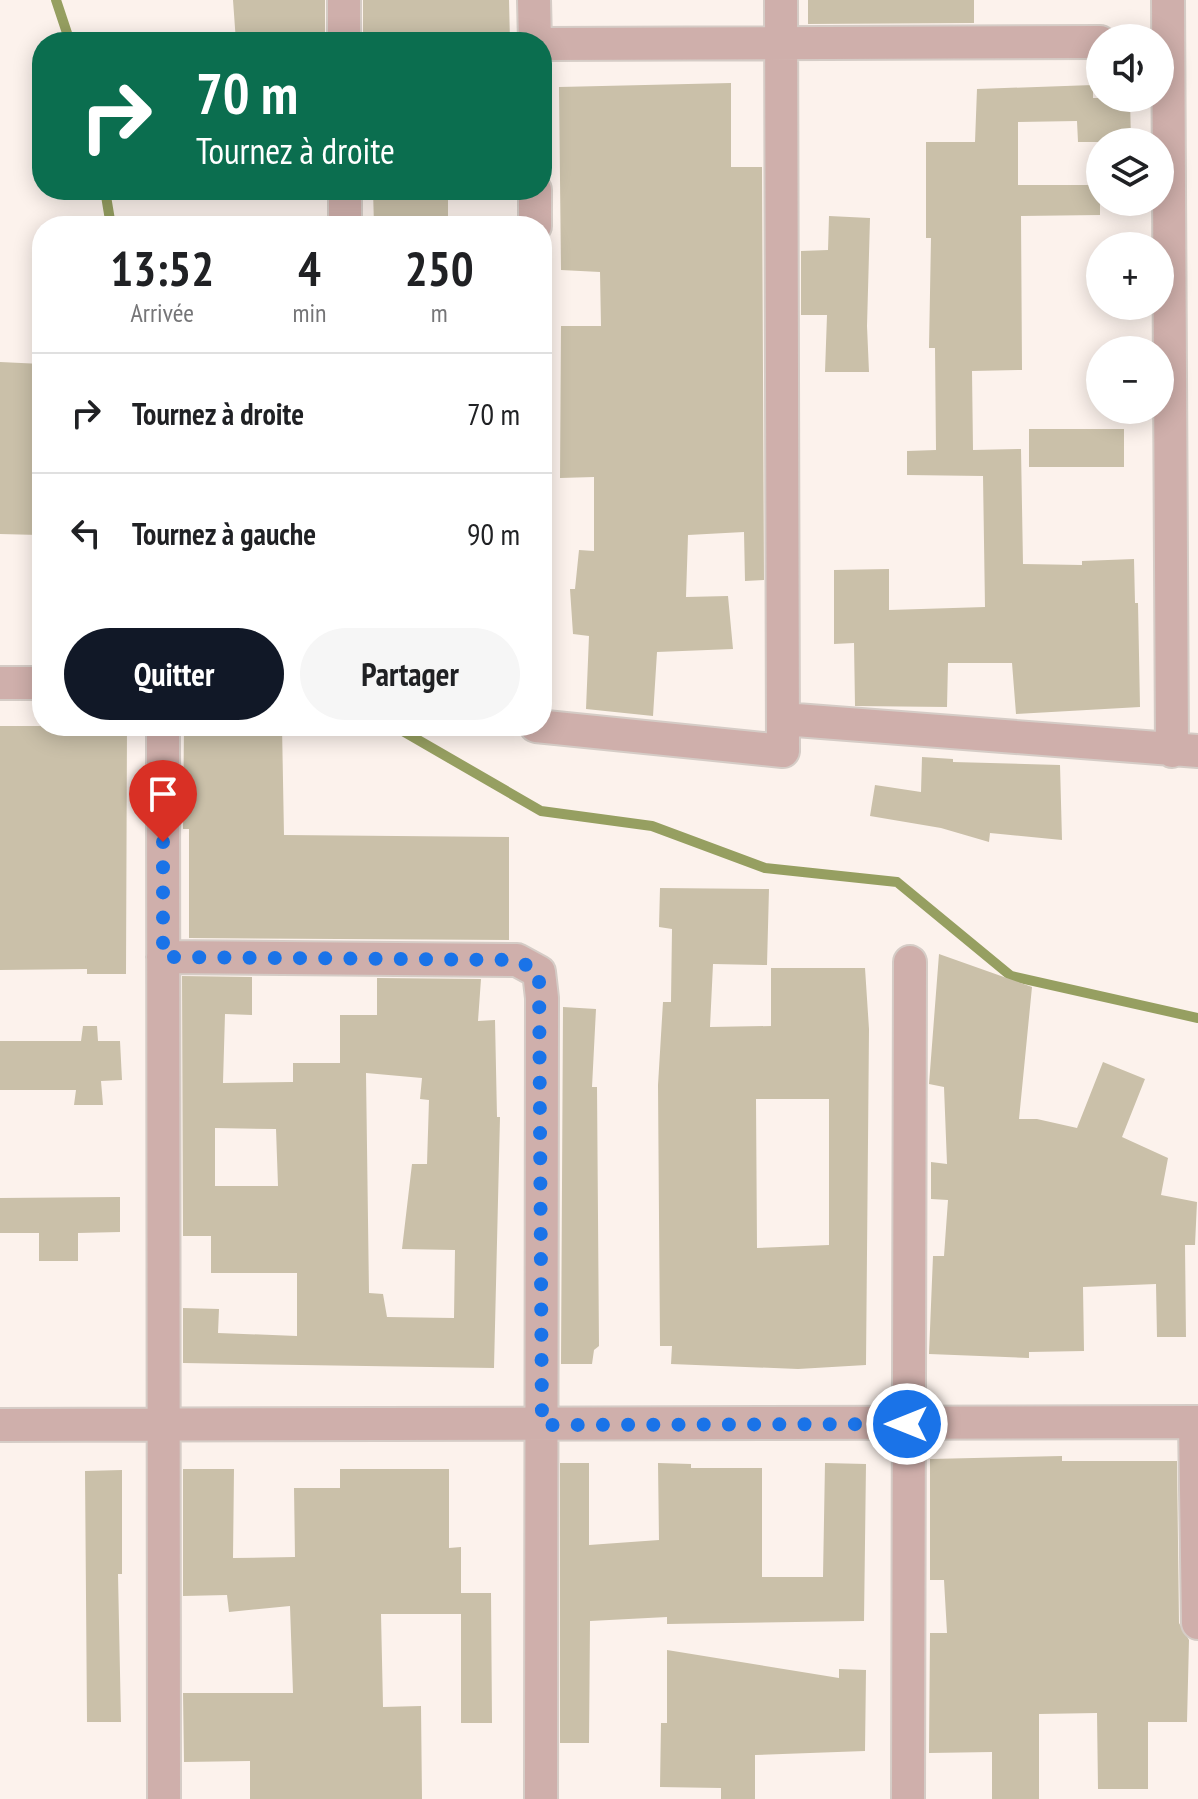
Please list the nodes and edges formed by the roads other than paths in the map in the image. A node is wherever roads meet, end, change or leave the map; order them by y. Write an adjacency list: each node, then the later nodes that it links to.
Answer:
1 (344, 0): 6 (street)
2 (534, 0): 7 (street)
3 (781, 0): 9 (street)
4 (1168, 0): 5 (street)
5 (1166, 24)
6 (344, 32)
7 (535, 32)
8 (1086, 42): 9 (street)
9 (781, 43): 10 (street); 15 (street)
10 (552, 44)
11 (1169, 112): 12 (street)
12 (1183, 302): 18 (street)
13 (0, 683): 14 (street)
14 (32, 683)
15 (783, 719): 16 (street); 18 (street)
16 (552, 728)
17 (163, 736): 19 (street)
18 (1185, 751)
19 (163, 957): 24 (street); 25 (street)
20 (910, 962): 22 (street)
21 (1196, 1422): 22 (street); 26 (street)
22 (907, 1424): 25 (street); 29 (street)
23 (0, 1425): 24 (street)
24 (163, 1425): 25 (street); 27 (street)
25 (542, 1425): 28 (street)
26 (1198, 1623)
27 (164, 1799)
28 (541, 1799)
29 (908, 1799)

